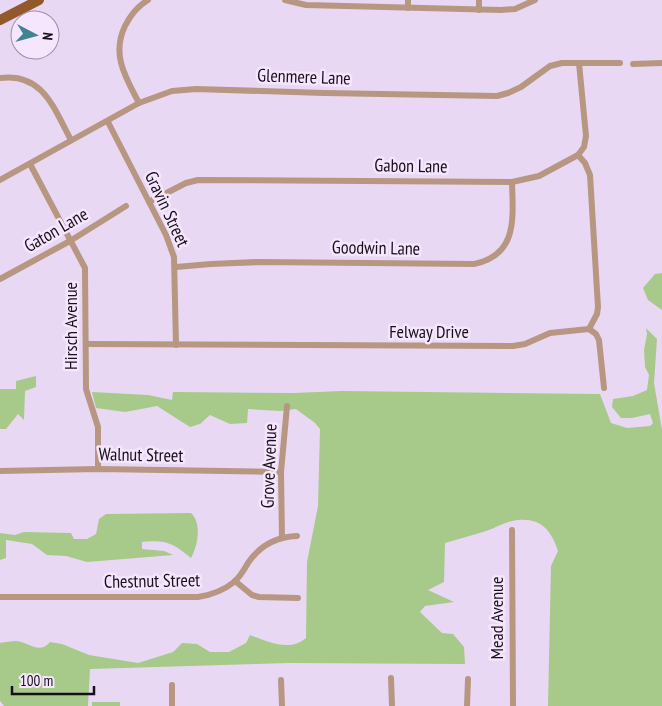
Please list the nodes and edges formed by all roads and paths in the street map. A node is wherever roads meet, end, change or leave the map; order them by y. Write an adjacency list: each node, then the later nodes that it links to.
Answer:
1 (25, 0): 9 (main road)
2 (39, 0): 10 (main road)
3 (148, 0): 16 (street)
4 (285, 0): 7 (street)
5 (479, 0): 8 (street)
6 (535, 0): 8 (street)
7 (408, 4): 8 (street)
8 (479, 10)
9 (0, 13)
10 (0, 20)
11 (579, 63): 12 (street, Glenmere Lane); 16 (street, Glenmere Lane); 19 (street)
12 (620, 63)
13 (662, 63): 14 (street)
14 (634, 64)
15 (0, 78): 18 (street)
16 (139, 103): 17 (street, Glenmere Lane)
17 (108, 122): 18 (street, Glenmere Lane); 23 (street, Gravin Street)
18 (71, 140): 20 (street, Glenmere Lane)
19 (578, 155): 22 (street, Gabon Lane); 28 (street)
20 (30, 164): 21 (street, Glenmere Lane); 25 (street, Hirsch Avenue)
21 (0, 180)
22 (512, 182): 23 (street, Gabon Lane); 26 (street, Goodwin Lane)
23 (149, 202): 26 (street, Gravin Street)
24 (126, 206): 25 (street, Gaton Lane)
25 (70, 241): 27 (street, Gaton Lane); 29 (street, Hirsch Avenue)
26 (176, 267): 30 (street, Gravin Street)
27 (0, 279)
28 (589, 329): 30 (street, Felway Drive); 31 (street)
29 (87, 344): 30 (street, Felway Drive); 33 (street, Hirsch Avenue)
30 (176, 345)
31 (604, 388)
32 (287, 406): 35 (street, Grove Avenue)
33 (98, 469): 34 (street, Walnut Street); 35 (street, Walnut Street)
34 (0, 470)
35 (281, 472): 38 (street, Grove Avenue)
36 (512, 530): 50 (street, Mead Avenue)
37 (298, 536): 38 (street, Chestnut Street)
38 (282, 538): 39 (street, Chestnut Street)
39 (235, 581): 40 (street, Chestnut Street); 41 (street)
40 (0, 597)
41 (298, 598)
42 (391, 678): 48 (street)
43 (281, 680): 47 (street)
44 (468, 680): 49 (street)
45 (172, 685): 46 (street)
46 (172, 706)
47 (282, 706)
48 (392, 706)
49 (467, 706)
50 (513, 706)

